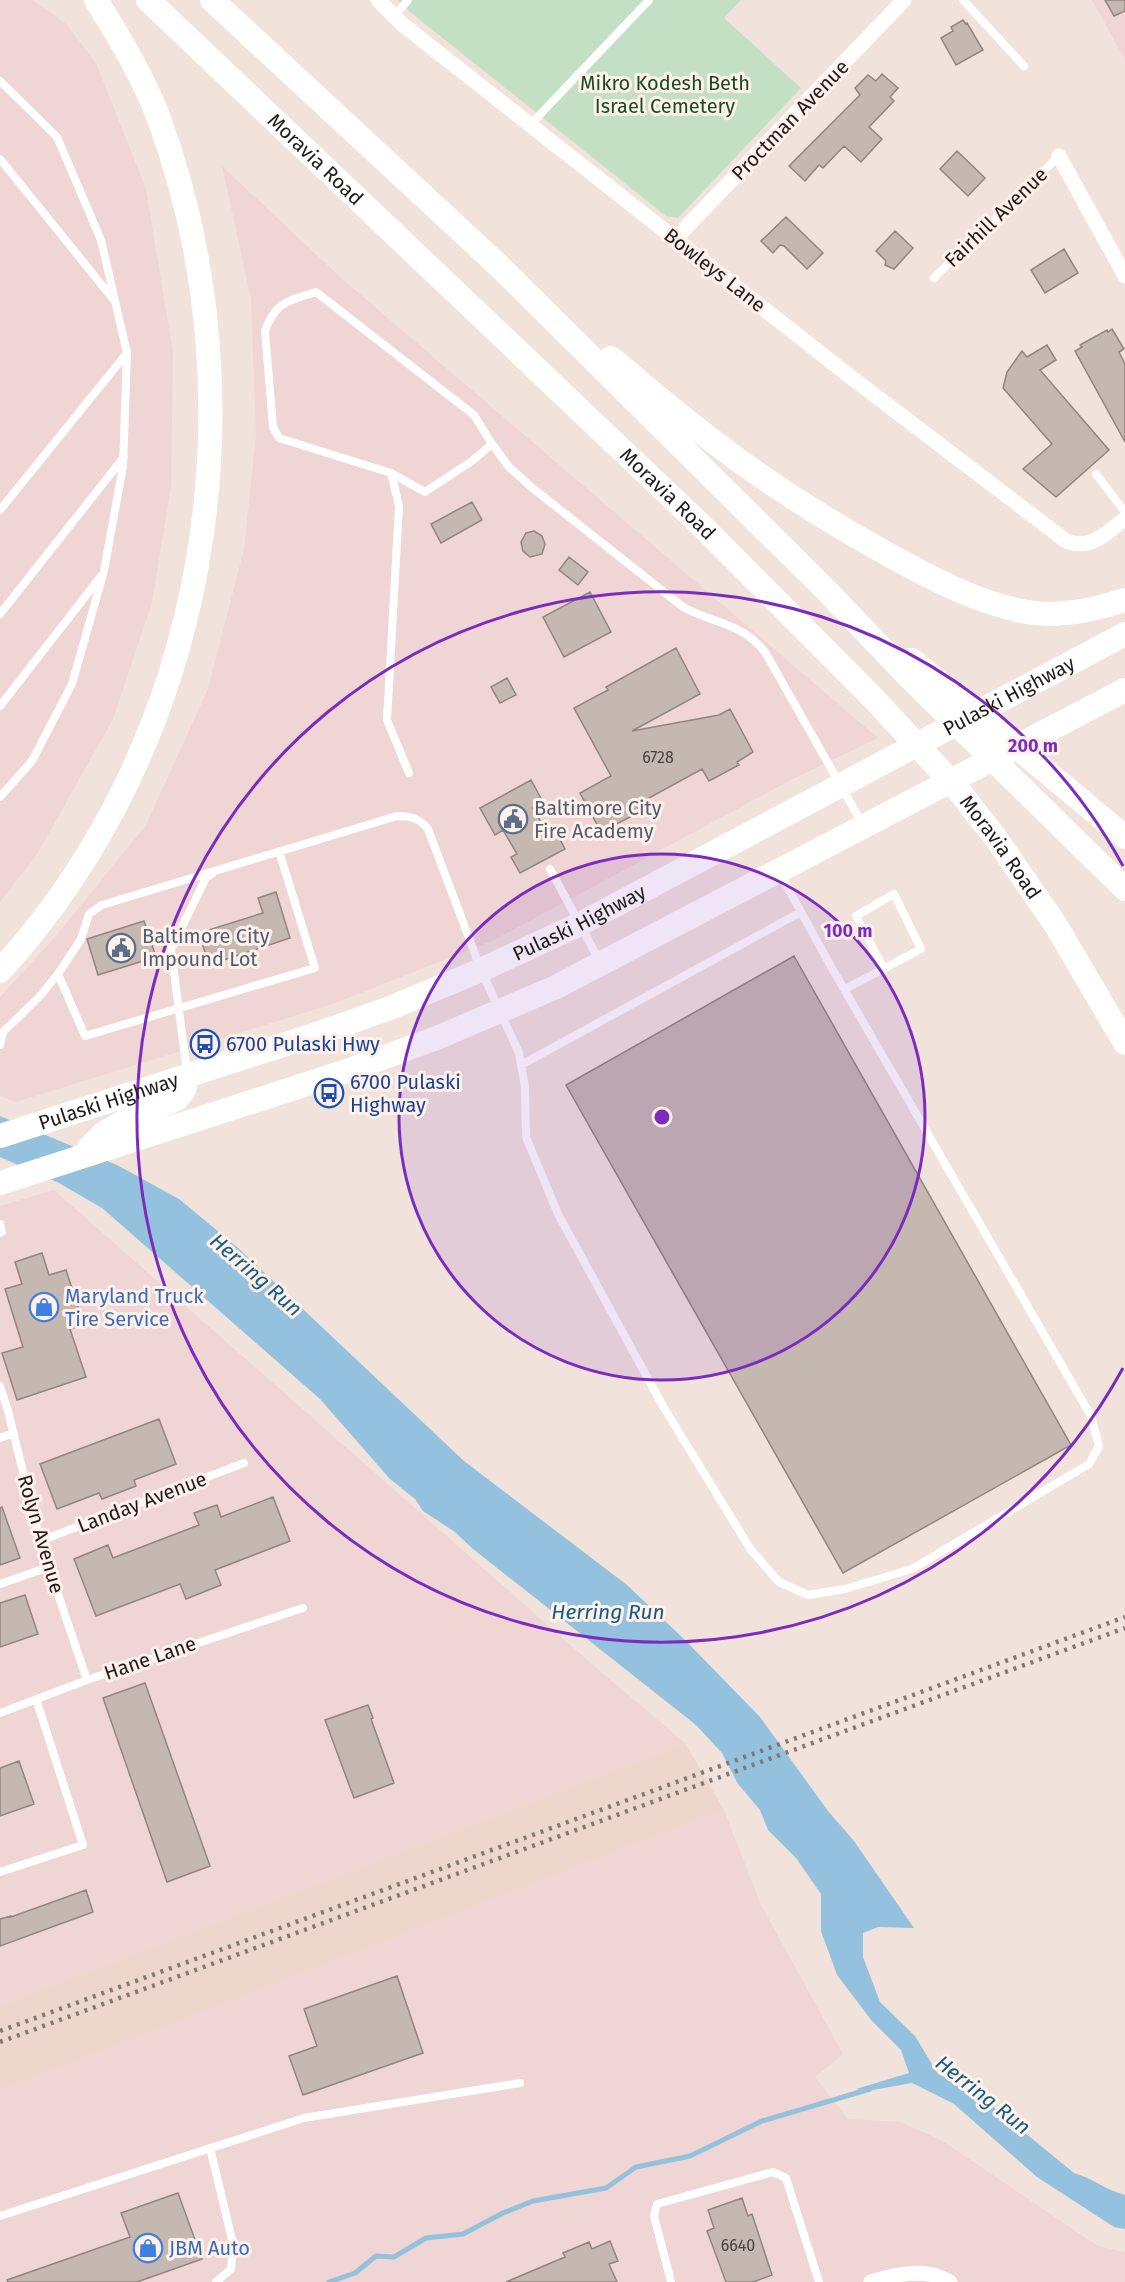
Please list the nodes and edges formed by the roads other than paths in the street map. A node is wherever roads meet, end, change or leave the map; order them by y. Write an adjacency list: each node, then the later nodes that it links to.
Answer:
1 (96, 0): 52 (main road)
2 (147, 0): 57 (main road, Moravia Road)
3 (212, 0): 16 (main road)
4 (378, 0): 9 (street, Bowleys Lane)
5 (408, 0): 9 (lane)
6 (649, 0): 12 (lane)
7 (904, 0): 15 (street, Proctman Avenue)
8 (963, 0): 10 (lane)
9 (394, 16): 12 (street, Bowleys Lane)
10 (1024, 66)
11 (0, 81): 19 (lane)
12 (531, 124): 15 (street, Bowleys Lane)
13 (1059, 156): 17 (street); 18 (lane, Fairhill Avenue)
14 (0, 159): 19 (lane)
15 (675, 239): 27 (street, Bowleys Lane)
16 (499, 266): 29 (main road); 32 (main road)
17 (1125, 276)
18 (934, 278)
19 (116, 302): 20 (lane)
20 (127, 353): 22 (lane); 25 (lane)
21 (492, 444): 23 (lane); 23 (lane); 38 (lane)
22 (125, 456): 28 (lane); 30 (lane)
23 (391, 472): 37 (lane)
24 (1096, 474): 26 (lane)
25 (0, 510)
26 (1125, 512)
27 (1125, 519)
28 (104, 571): 35 (lane); 39 (lane)
29 (1125, 600)
30 (0, 614)
31 (1125, 634): 38 (main road, Pulaski Highway)
32 (916, 673): 41 (main road); 46 (main road)
33 (1125, 690): 36 (main road)
34 (1125, 703): 36 (main road)
35 (0, 706)
36 (1007, 753): 40 (main road)
37 (409, 773)
38 (841, 787): 40 (lane); 48 (main road, Pulaski Highway)
39 (0, 797)
40 (863, 826): 45 (main road)
41 (1125, 837)
42 (279, 851): 43 (lane); 51 (lane); 55 (lane)
43 (221, 869): 53 (lane); 55 (lane)
44 (550, 869): 48 (lane)
45 (778, 871): 47 (lane); 49 (main road)
46 (1125, 889)
47 (801, 912): 54 (lane); 59 (lane)
48 (580, 924): 49 (lane); 51 (main road, Pulaski Highway)
49 (601, 964): 56 (main road)
50 (884, 969): 50 (lane); 54 (lane)
51 (481, 970): 56 (lane); 60 (main road, Pulaski Highway)
52 (0, 971)
53 (58, 974): 55 (lane); 58 (lane)
54 (845, 989): 59 (lane)
55 (179, 1009): 60 (lane)
56 (500, 1013): 59 (lane); 62 (main road)
57 (1125, 1043)
58 (0, 1045)
59 (521, 1065)
60 (187, 1076): 61 (main road, Pulaski Highway); 62 (main road)
61 (0, 1136)
62 (78, 1157): 63 (main road)
63 (5, 1181)
64 (0, 1224): 65 (lane)
65 (0, 1233)
66 (0, 1386): 67 (lane, Rolyn Avenue)
67 (14, 1433): 68 (lane); 70 (lane, Rolyn Avenue)
68 (0, 1438)
69 (244, 1463): 70 (lane, Landay Avenue)
70 (40, 1541): 71 (lane, Rolyn Avenue)
71 (49, 1567): 72 (lane); 74 (lane, Rolyn Avenue)
72 (0, 1584)
73 (303, 1608): 74 (lane, Hane Lane)
74 (87, 1680): 75 (lane, Hane Lane)
75 (36, 1699): 76 (lane, Hane Lane); 77 (lane)
76 (0, 1713)
77 (0, 1872)
78 (520, 2083): 79 (lane)
79 (210, 2148): 80 (lane); 81 (lane)
80 (0, 2216)
81 (216, 2282)
82 (671, 2282): 83 (lane)
83 (819, 2282)
84 (871, 2282): 85 (street)
85 (950, 2282)

